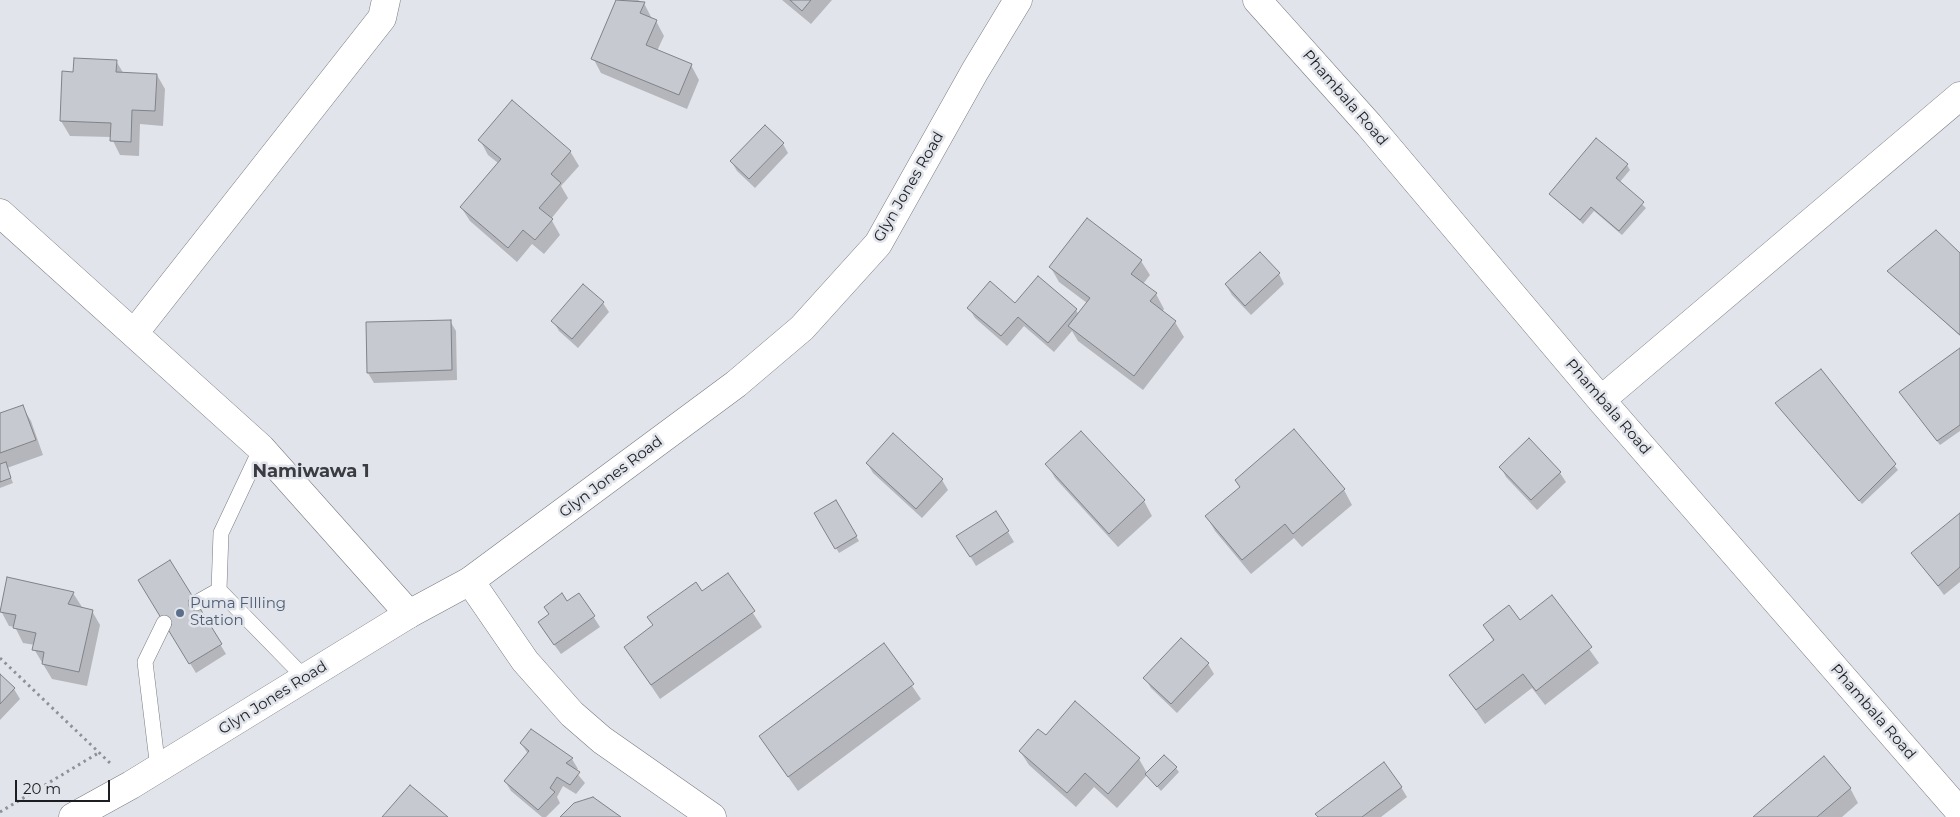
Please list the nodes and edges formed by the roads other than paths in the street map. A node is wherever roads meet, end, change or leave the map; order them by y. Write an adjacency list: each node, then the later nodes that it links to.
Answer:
1 (386, 0): 6 (street)
2 (1018, 0): 9 (street, Glyn Jones Road)
3 (1257, 0): 7 (street, Phambala Road)
4 (1960, 96): 7 (street)
5 (0, 213): 6 (street)
6 (135, 332): 8 (street)
7 (1601, 400): 16 (street, Phambala Road)
8 (261, 448): 10 (lane); 12 (street)
9 (470, 580): 12 (street, Glyn Jones Road); 18 (street)
10 (219, 590): 11 (lane); 14 (lane)
11 (196, 603)
12 (410, 614): 14 (street, Glyn Jones Road)
13 (164, 623): 15 (lane)
14 (305, 678): 15 (street, Glyn Jones Road)
15 (158, 769): 17 (street, Glyn Jones Road)
16 (1960, 812)
17 (74, 817)
18 (712, 817)

